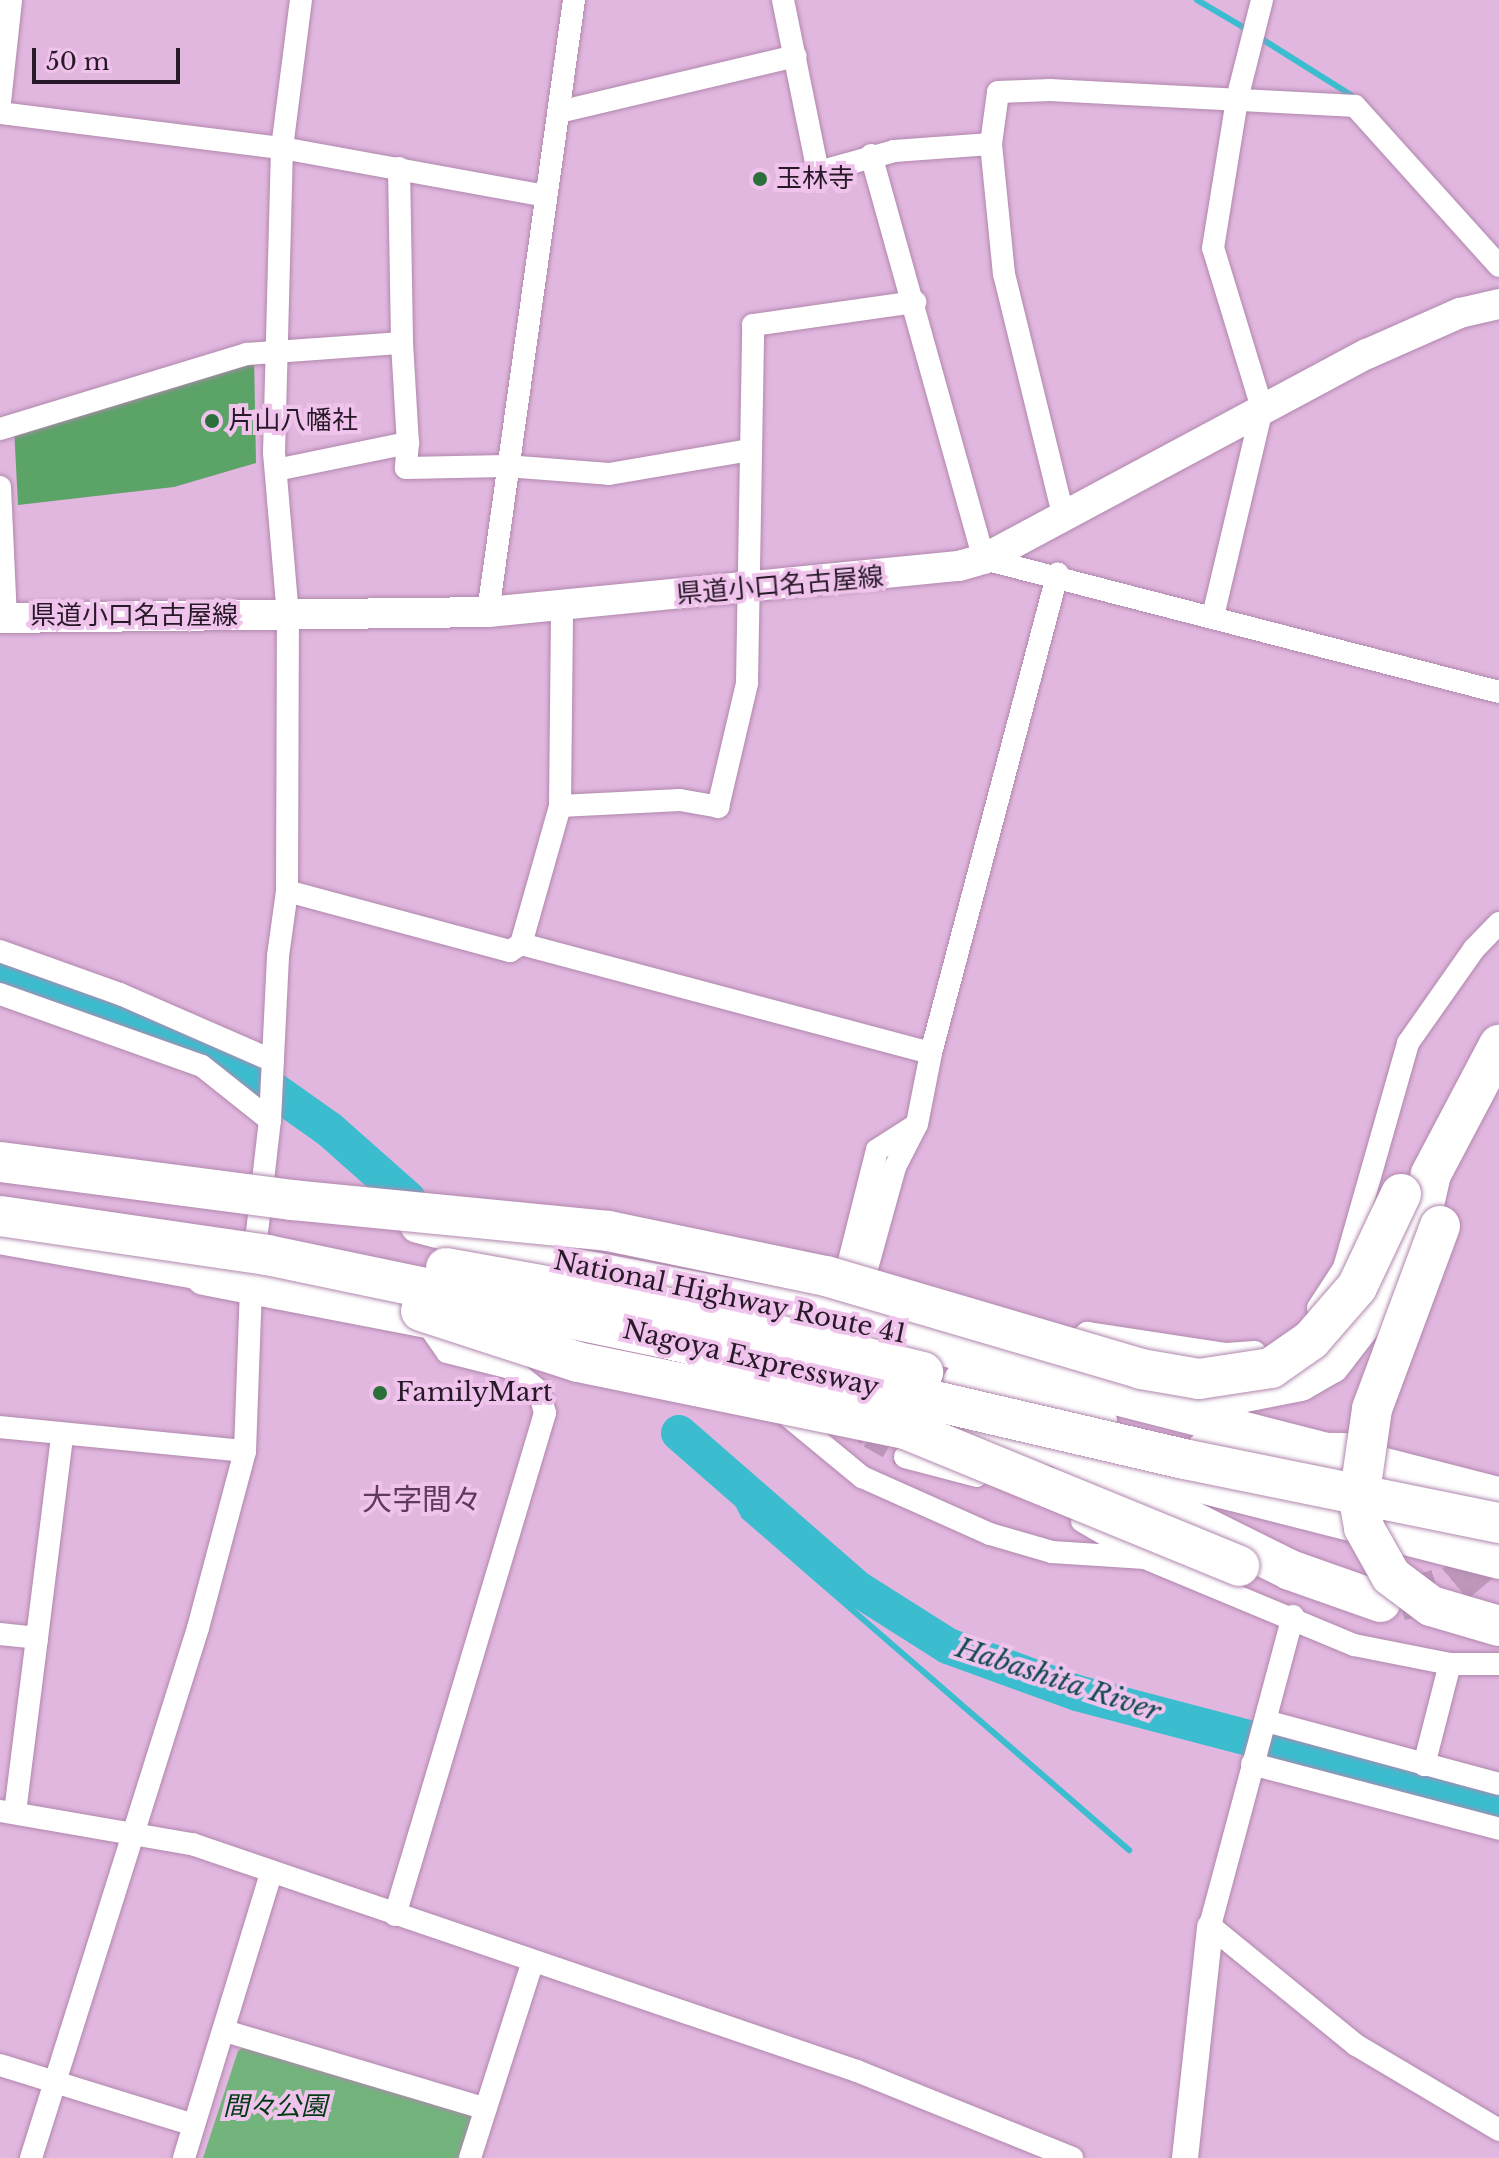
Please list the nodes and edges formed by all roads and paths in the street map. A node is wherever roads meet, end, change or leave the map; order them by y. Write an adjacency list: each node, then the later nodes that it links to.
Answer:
1 (11, 0): 8 (street)
2 (301, 0): 12 (street)
3 (574, 0): 9 (street)
4 (783, 0): 6 (street)
5 (1262, 0): 7 (street)
6 (795, 56): 9 (street); 13 (street)
7 (1237, 99): 11 (street); 16 (street); 21 (street)
8 (0, 102)
9 (559, 112): 15 (street)
10 (0, 113): 12 (street)
11 (991, 144): 13 (street); 28 (street)
12 (282, 148): 14 (street); 20 (street)
13 (871, 155): 17 (street)
14 (399, 168): 15 (street); 19 (street)
15 (545, 196): 25 (street)
16 (1499, 266)
17 (915, 302): 24 (street); 29 (street)
18 (1499, 304): 21 (main road, 県道小口名古屋線)
19 (402, 343): 20 (street); 23 (street)
20 (276, 355): 22 (street); 26 (street)
21 (1262, 408): 28 (main road, 県道小口名古屋線); 35 (street)
22 (0, 429)
23 (408, 443): 25 (street); 26 (street)
24 (749, 450): 25 (street); 31 (street)
25 (506, 466): 33 (street)
26 (276, 470): 34 (street)
27 (0, 487): 36 (street)
28 (1063, 515): 29 (main road, 県道小口名古屋線)
29 (984, 559): 30 (street); 31 (main road, 県道小口名古屋線)
30 (1058, 574): 35 (street); 45 (street)
31 (745, 589): 32 (main road, 県道小口名古屋線); 38 (street)
32 (562, 607): 33 (main road, 県道小口名古屋線); 38 (street)
33 (488, 612): 34 (main road, 県道小口名古屋線)
34 (288, 616): 36 (main road, 県道小口名古屋線); 39 (street)
35 (1213, 616): 37 (street)
36 (3, 618)
37 (1499, 692)
38 (560, 806): 41 (street)
39 (287, 891): 41 (street); 46 (street)
40 (1499, 923): 61 (street)
41 (521, 944): 45 (street)
42 (0, 951): 46 (street)
43 (0, 994): 47 (street)
44 (1499, 1045): 52 (highway)
45 (931, 1053): 48 (street)
46 (273, 1061): 47 (street)
47 (270, 1120): 51 (street)
48 (917, 1124): 58 (street); 59 (street)
49 (0, 1152): 51 (highway, National Highway Route 41)
50 (0, 1162): 52 (highway, bridge)
51 (261, 1184): 57 (street); 59 (highway, National Highway Route 41)
52 (1416, 1184): 63 (highway); 75 (highway, bridge)
53 (0, 1196): 68 (highway, bridge)
54 (0, 1216): 71 (highway, Nagoya Expressway, bridge)
55 (0, 1234): 66 (highway, bridge)
56 (0, 1250): 57 (highway)
57 (251, 1284): 60 (highway); 67 (street)
58 (861, 1290)
59 (835, 1316): 61 (highway, National Highway Route 41)
60 (424, 1319): 62 (highway); 88 (street)
61 (1039, 1372): 63 (highway, National Highway Route 41)
62 (751, 1383): 66 (highway); 72 (street)
63 (1085, 1389): 68 (highway, National Highway Route 41)
64 (0, 1427): 65 (street)
65 (62, 1437): 67 (street); 77 (street)
66 (1064, 1450): 73 (highway)
67 (245, 1451): 86 (street)
68 (1347, 1453): 70 (highway, National Highway Route 41)
69 (905, 1457): 72 (street)
70 (1499, 1495)
71 (1499, 1523)
72 (1145, 1558): 74 (street)
73 (1499, 1561)
74 (1293, 1616): 78 (street); 80 (street)
75 (1499, 1626)
76 (0, 1634): 77 (street)
77 (37, 1638): 84 (street)
78 (1450, 1664): 79 (street); 82 (street)
79 (1499, 1664)
80 (1266, 1721): 81 (street); 82 (street)
81 (1252, 1764): 85 (street); 89 (street)
82 (1424, 1765): 83 (street)
83 (1499, 1784)
84 (8, 1812): 86 (street)
85 (1499, 1829)
86 (131, 1831): 87 (street); 93 (street)
87 (271, 1874): 88 (street); 91 (street)
88 (395, 1915): 90 (street)
89 (1210, 1926): 96 (street); 101 (street)
90 (532, 1964): 94 (street); 100 (street)
91 (225, 2031): 94 (street); 95 (street)
92 (0, 2065): 93 (street)
93 (55, 2082): 95 (street); 97 (street)
94 (486, 2109): 99 (street)
95 (194, 2125): 98 (street)
96 (1499, 2130)
97 (31, 2158)
98 (184, 2158)
99 (470, 2158)
100 (1072, 2158)
101 (1185, 2158)

